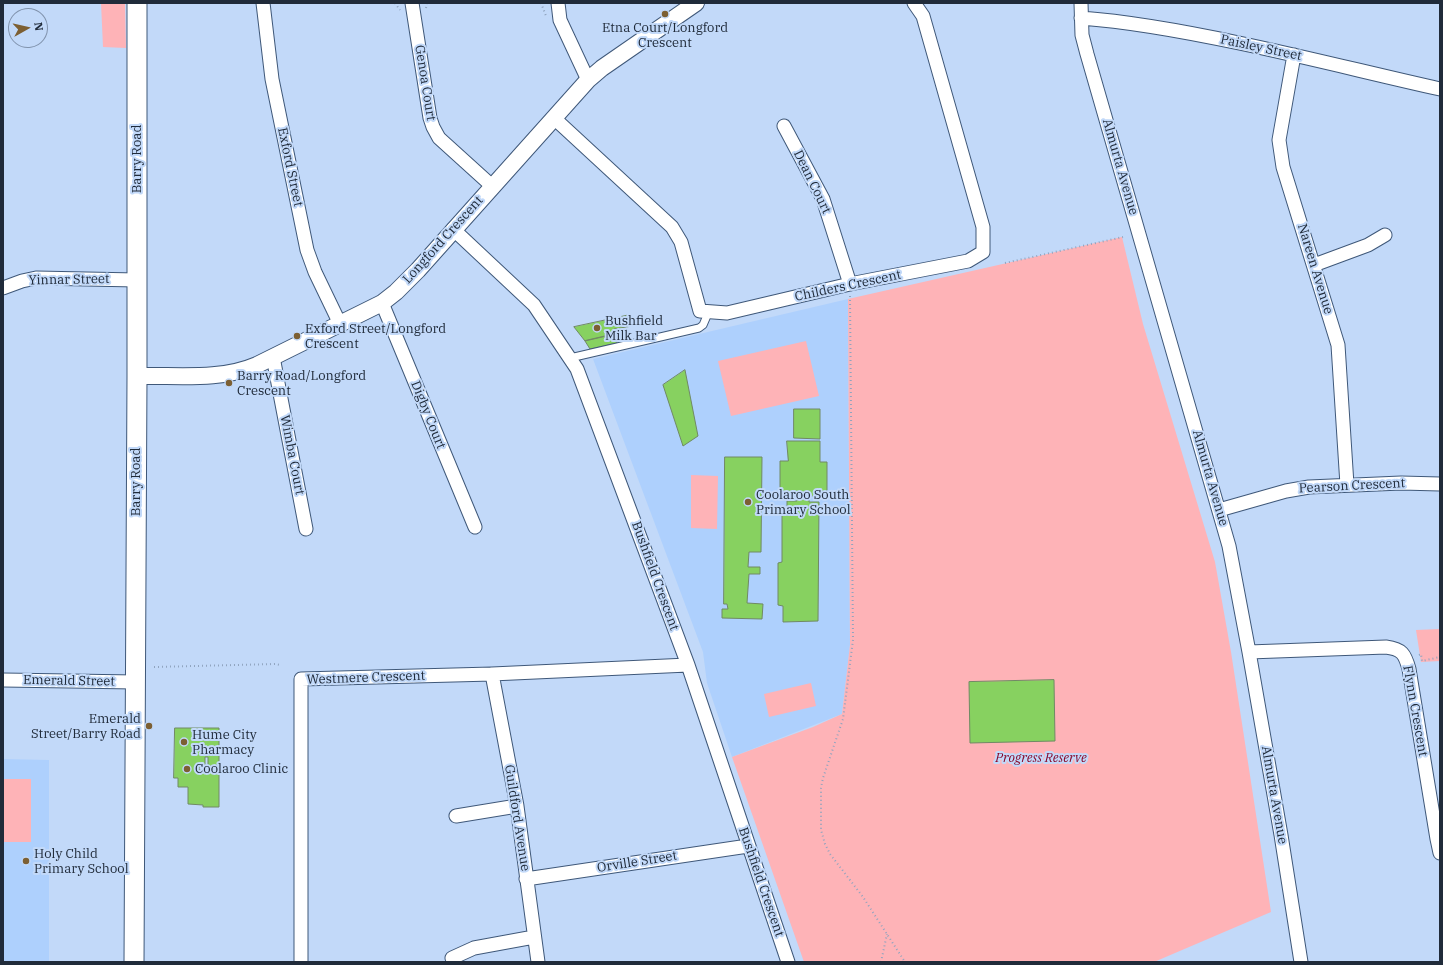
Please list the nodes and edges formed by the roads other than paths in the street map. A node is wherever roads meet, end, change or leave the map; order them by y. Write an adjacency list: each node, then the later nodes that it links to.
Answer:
1 (137, 3): 18 (main road, Barry Road)
2 (263, 3): 23 (street, Exford Street)
3 (412, 3): 14 (street, Genoa Court)
4 (558, 3): 10 (street)
5 (696, 3): 10 (street, Longford Crescent)
6 (914, 3): 19 (street, Childers Crescent)
7 (1081, 3): 8 (street, Almurta Avenue)
8 (1081, 18): 9 (street, Paisley Street); 29 (street, Almurta Avenue)
9 (1294, 55): 11 (street, Paisley Street); 17 (street, Nareen Avenue)
10 (588, 80): 12 (street, Longford Crescent)
11 (1440, 89)
12 (554, 118): 14 (street, Longford Crescent); 22 (street)
13 (784, 126): 19 (street, Dean Court)
14 (492, 186): 15 (street, Longford Crescent)
15 (453, 229): 21 (street, Longford Crescent); 25 (street, Bushfield Crescent)
16 (1384, 234): 17 (street)
17 (1314, 265): 28 (street, Nareen Avenue)
18 (137, 280): 20 (street, Yinnar Street); 26 (main road, Barry Road)
19 (850, 284): 22 (street, Childers Crescent)
20 (3, 288)
21 (382, 303): 23 (street, Longford Crescent); 30 (street, Digby Court)
22 (709, 312): 25 (lane)
23 (340, 324): 24 (street, Longford Crescent)
24 (273, 357): 26 (street, Longford Crescent); 31 (street, Wimba Court)
25 (570, 358): 33 (street, Bushfield Crescent)
26 (138, 376): 36 (main road, Barry Road)
27 (1440, 484): 28 (street, Pearson Crescent)
28 (1347, 485): 29 (street, Pearson Crescent)
29 (1219, 510): 32 (street, Almurta Avenue)
30 (475, 527)
31 (306, 529)
32 (1249, 652): 40 (street, Flynn Crescent); 48 (street, Almurta Avenue)
33 (688, 665): 34 (street, Westmere Crescent); 39 (street, Bushfield Crescent)
34 (492, 674): 37 (street, Guildford Avenue); 45 (street, Westmere Crescent)
35 (3, 680): 36 (street, Emerald Street)
36 (136, 682): 44 (main road, Barry Road)
37 (517, 806): 38 (street); 41 (street, Guildford Avenue)
38 (456, 816)
39 (748, 846): 41 (street, Orville Street); 47 (street, Bushfield Crescent)
40 (1440, 853)
41 (526, 879): 42 (street, Guildford Avenue)
42 (534, 937): 43 (street); 46 (street, Guildford Avenue)
43 (450, 960)
44 (134, 962)
45 (301, 962)
46 (538, 962)
47 (788, 962)
48 (1301, 962)

